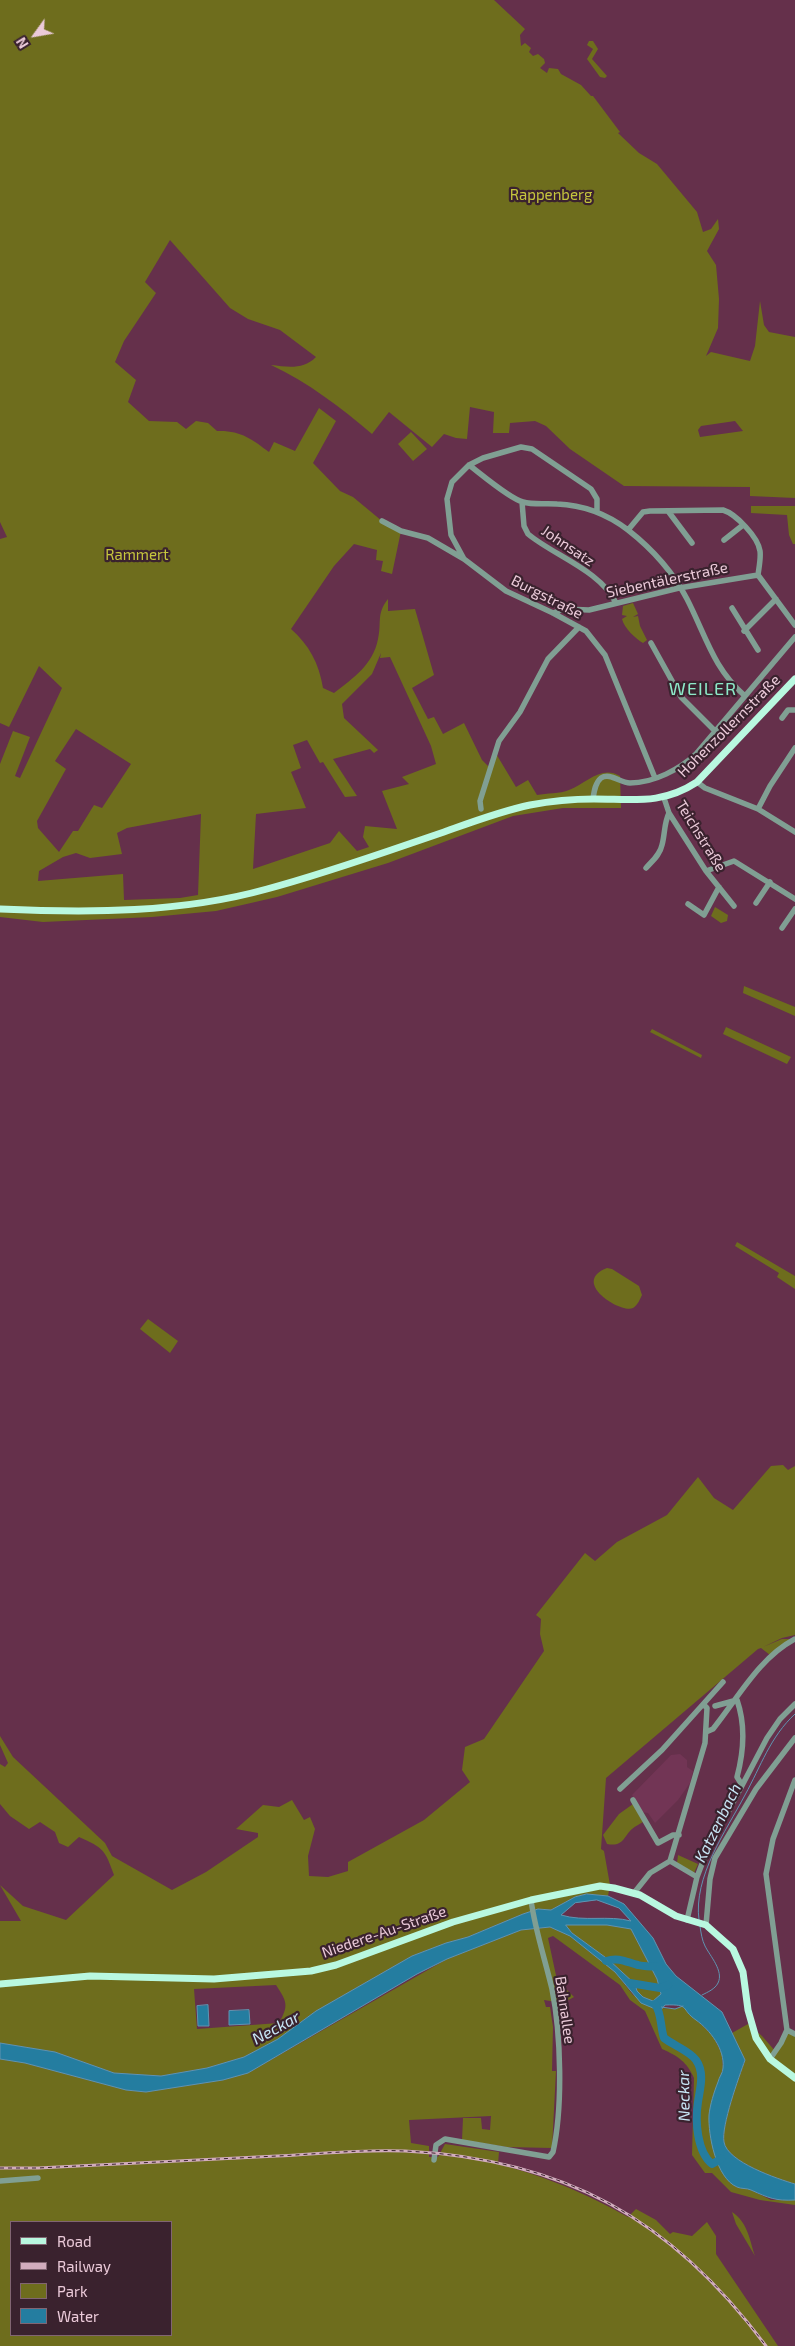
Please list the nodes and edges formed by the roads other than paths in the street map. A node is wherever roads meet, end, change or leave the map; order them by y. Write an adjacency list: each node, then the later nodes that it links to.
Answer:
1 (470, 466): 2 (street); 3 (street); 10 (street)
2 (522, 502): 3 (street); 14 (street, Johnsatz)
3 (598, 511): 7 (street)
4 (668, 511): 6 (street); 7 (street); 9 (street)
5 (382, 521): 10 (street, Burgstraße)
6 (743, 525): 8 (street); 11 (street)
7 (628, 530): 12 (street)
8 (724, 540)
9 (692, 543)
10 (464, 559): 16 (street, Burgstraße)
11 (758, 575): 12 (street, Siebentälerstraße); 13 (street)
12 (679, 588): 14 (street, Siebentälerstraße); 24 (street)
13 (776, 599): 17 (street); 19 (street)
14 (616, 603): 16 (street, Siebentälerstraße)
15 (732, 608): 19 (street)
16 (553, 613): 18 (street, Burgstraße)
17 (795, 625)
18 (579, 627): 29 (street, Burgstraße); 33 (street)
19 (744, 631): 22 (street)
20 (795, 637): 24 (street)
21 (651, 643): 27 (street)
22 (758, 650)
23 (795, 679): 30 (main road, Hohenzollernstraße)
24 (745, 696): 27 (street)
25 (795, 710): 26 (street)
26 (782, 718)
27 (715, 731): 29 (street)
28 (795, 748): 34 (street)
29 (655, 778): 32 (street)
30 (696, 782): 31 (main road, Hohenzollernstraße); 34 (street)
31 (664, 798): 32 (main road, Hohenzollernstraße); 35 (street, Teichstraße)
32 (596, 799): 45 (main road, Hohenzollernstraße)
33 (481, 809)
34 (758, 809): 36 (street)
35 (669, 813): 37 (street); 38 (street, Teichstraße)
36 (795, 832)
37 (646, 868)
38 (706, 871): 39 (street); 40 (street, Teichstraße)
39 (770, 882): 41 (street); 42 (street)
40 (719, 887): 43 (street, Teichstraße); 44 (street, Teichstraße)
41 (795, 899)
42 (756, 903)
43 (688, 904)
44 (734, 906)
45 (0, 909)
46 (795, 909): 47 (street)
47 (782, 928)
48 (795, 1639): 50 (street)
49 (723, 1682): 52 (street)
50 (737, 1700): 53 (street); 54 (street); 57 (street)
51 (795, 1704): 57 (street)
52 (704, 1705): 54 (street); 58 (street)
53 (715, 1706)
54 (706, 1732): 60 (street)
55 (795, 1738): 66 (street)
56 (795, 1780): 68 (street)
57 (742, 1785): 62 (street)
58 (620, 1789)
59 (633, 1800): 60 (street)
60 (679, 1835): 61 (street)
61 (670, 1861): 62 (street); 63 (street)
62 (697, 1877): 65 (street)
63 (634, 1893): 64 (main road, Niedere-Au-Straße); 65 (main road, Niedere-Au-Straße)
64 (531, 1900): 67 (main road, Niedere-Au-Straße); 72 (street, Bahnallee)
65 (689, 1920): 66 (main road, Niedere-Au-Straße)
66 (704, 1924): 70 (main road)
67 (0, 1984)
68 (786, 2030): 69 (street); 70 (street)
69 (795, 2034)
70 (770, 2059): 71 (main road)
71 (795, 2078)
72 (434, 2160)
73 (38, 2178): 74 (street)
74 (0, 2181)

